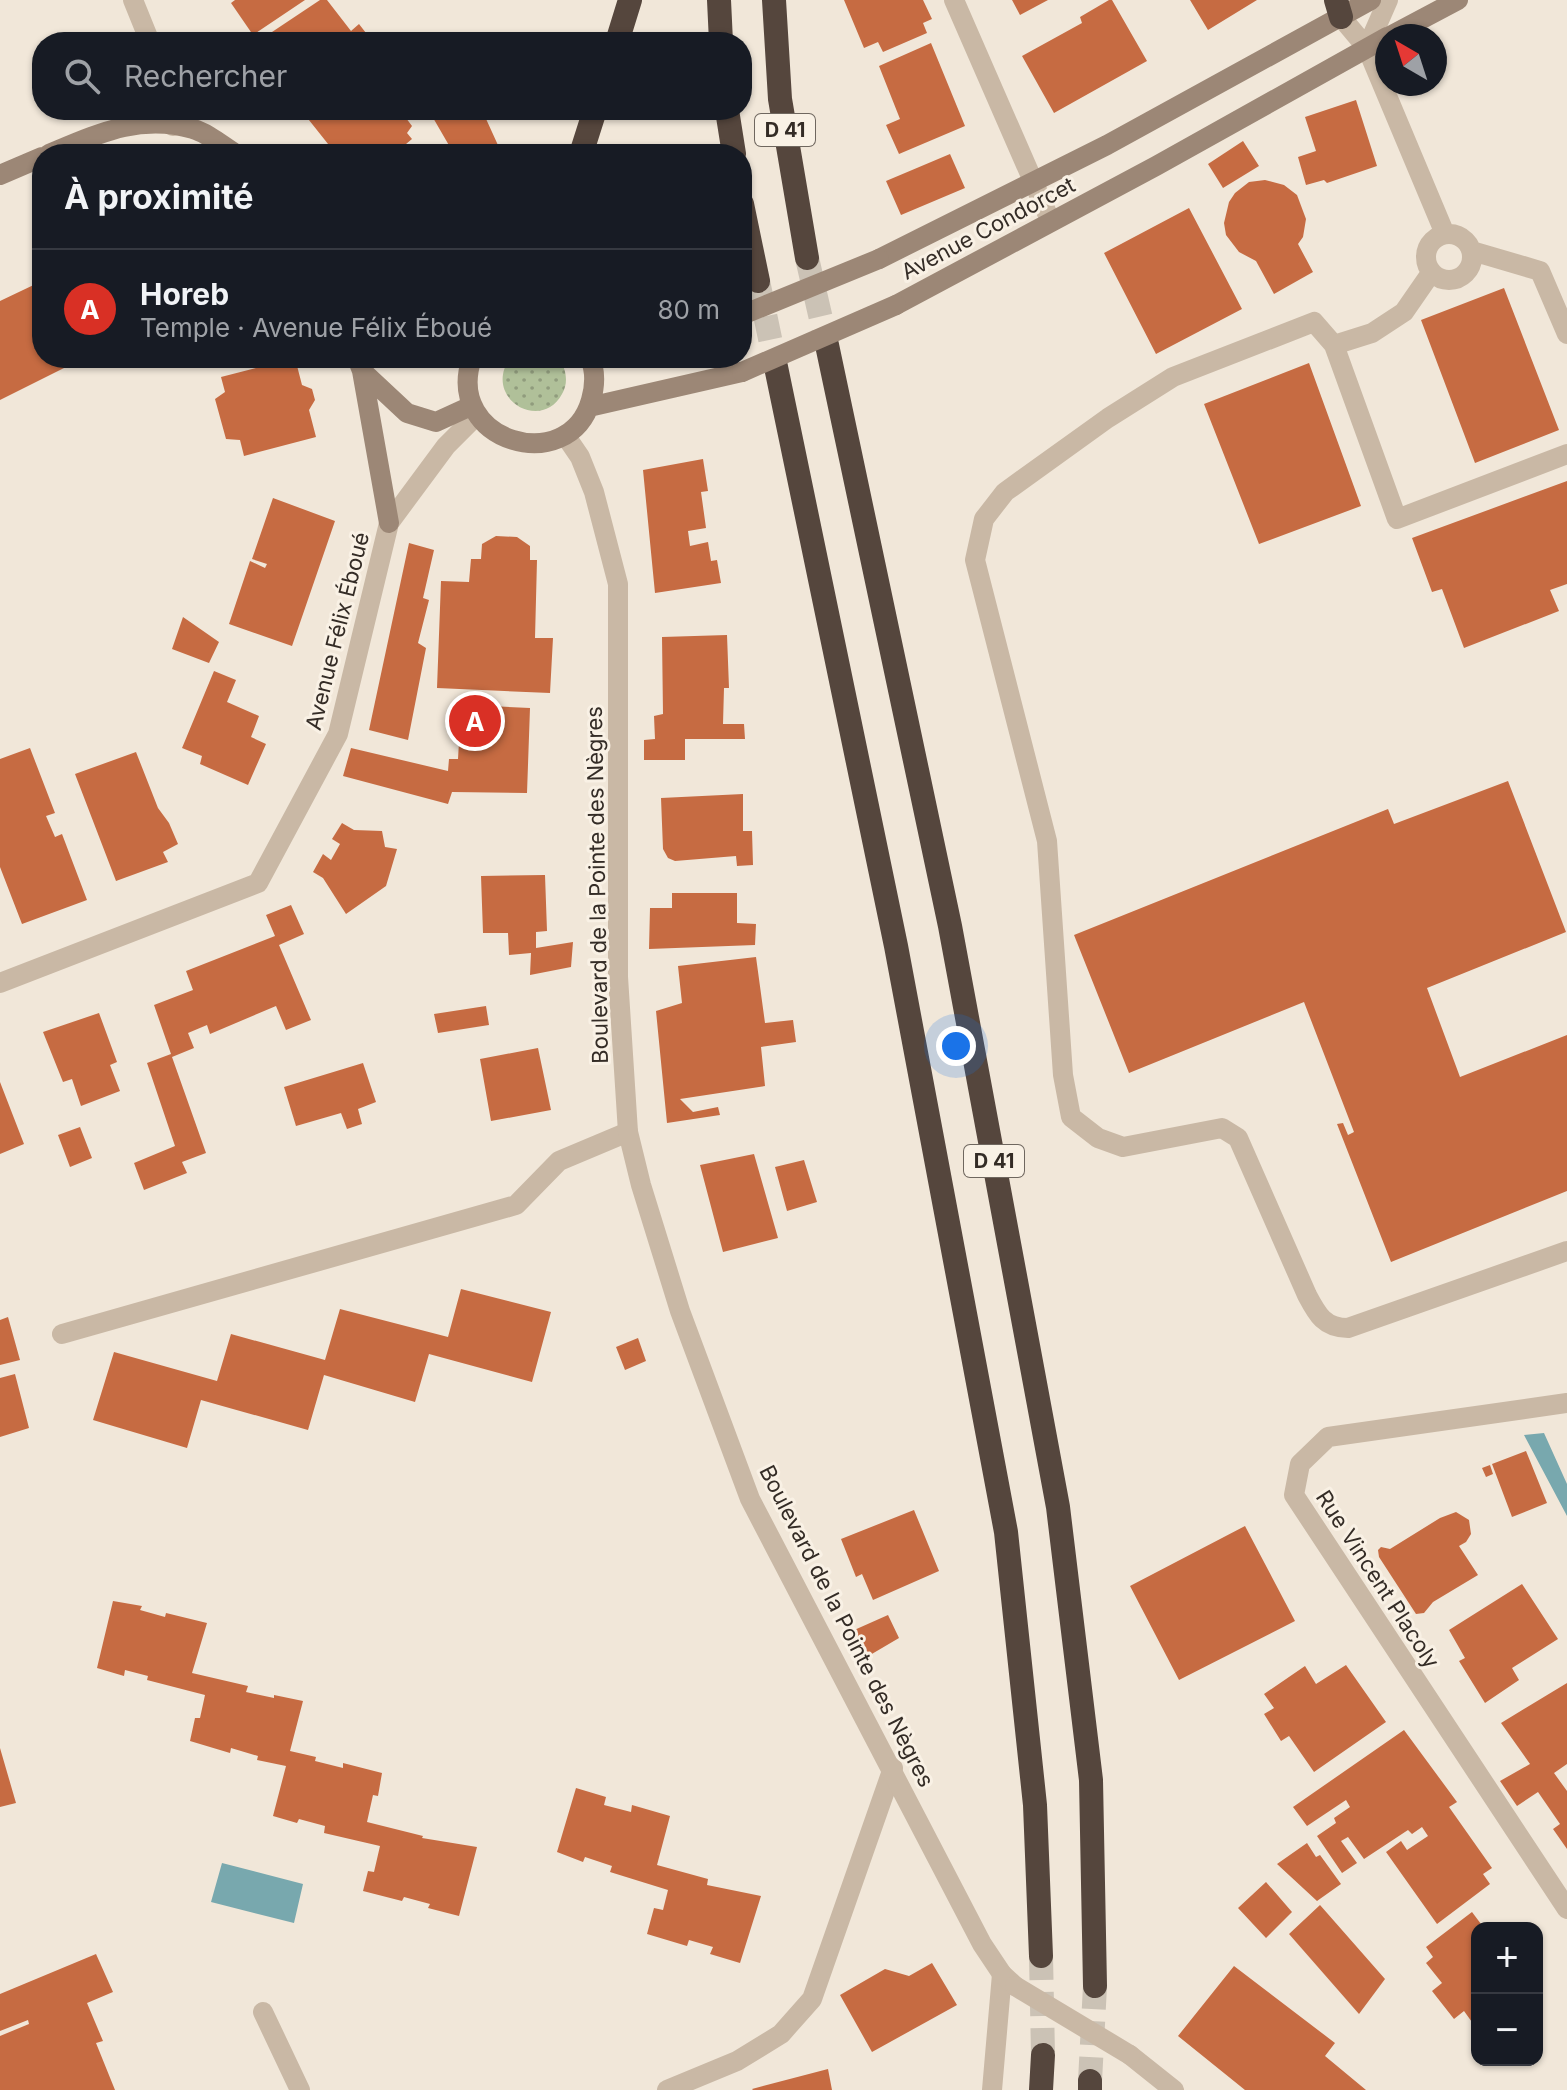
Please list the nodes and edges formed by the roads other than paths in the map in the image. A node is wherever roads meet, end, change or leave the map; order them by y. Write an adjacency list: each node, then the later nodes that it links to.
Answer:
1 (133, 0): 11 (street)
2 (630, 0): 12 (highway)
3 (719, 0): 13 (highway)
4 (774, 0): 31 (highway, D 41)
5 (954, 0): 26 (street)
6 (1371, 0): 9 (main road, Avenue Condorcet)
7 (1388, 0): 15 (street)
8 (1458, 0): 10 (main road, Avenue Condorcet)
9 (1338, 8): 15 (street); 26 (main road, Avenue Condorcet)
10 (1413, 24)
11 (146, 32)
12 (620, 32)
13 (721, 32)
14 (1375, 44): 15 (main road, Avenue Condorcet)
15 (1367, 48): 27 (main road, Avenue Condorcet); 28 (street)
16 (158, 120): 20 (main road)
17 (175, 120): 21 (main road)
18 (592, 120): 22 (highway)
19 (729, 120): 23 (highway, D 41)
20 (73, 144)
21 (220, 144)
22 (584, 144)
23 (732, 144)
24 (32, 161): 25 (main road)
25 (0, 175)
26 (1034, 182): 27 (street); 34 (main road, Avenue Condorcet, bridge)
27 (1050, 220): 44 (main road, Avenue Condorcet, bridge)
28 (1445, 234): 29 (street); 32 (street)
29 (1472, 251): 32 (street); 35 (street)
30 (752, 252): 33 (highway)
31 (807, 258)
32 (1431, 273): 37 (street)
33 (758, 281)
34 (752, 311)
35 (1567, 334)
36 (827, 345): 59 (highway, D 41)
37 (1334, 345): 48 (street); 52 (street)
38 (776, 367): 57 (highway, D 41)
39 (361, 368): 49 (main road)
40 (363, 368): 46 (main road)
41 (469, 368): 46 (main road)
42 (592, 368): 45 (main road)
43 (751, 368): 45 (main road, Avenue Condorcet, bridge)
44 (752, 368)
45 (589, 407): 47 (main road)
46 (474, 410): 47 (main road); 49 (street, Avenue Félix Éboué)
47 (565, 435): 51 (street, Boulevard de la Pointe des Nègres)
48 (1567, 454)
49 (389, 523): 50 (street, Avenue Félix Éboué)
50 (0, 983)
51 (628, 1132): 53 (street); 55 (street, Boulevard de la Pointe des Nègres)
52 (1567, 1251)
53 (62, 1334)
54 (1567, 1403): 56 (street, Rue Vincent Placoly)
55 (893, 1768): 58 (street, Boulevard de la Pointe des Nègres); 63 (street)
56 (1567, 1909)
57 (1041, 1956)
58 (1009, 1980): 64 (street); 66 (street, Boulevard de la Pointe des Nègres, bridge)
59 (1095, 1986)
60 (263, 2012): 62 (street)
61 (1043, 2055): 65 (highway)
62 (300, 2090)
63 (667, 2090)
64 (992, 2090)
65 (1041, 2090)
66 (1174, 2090)

